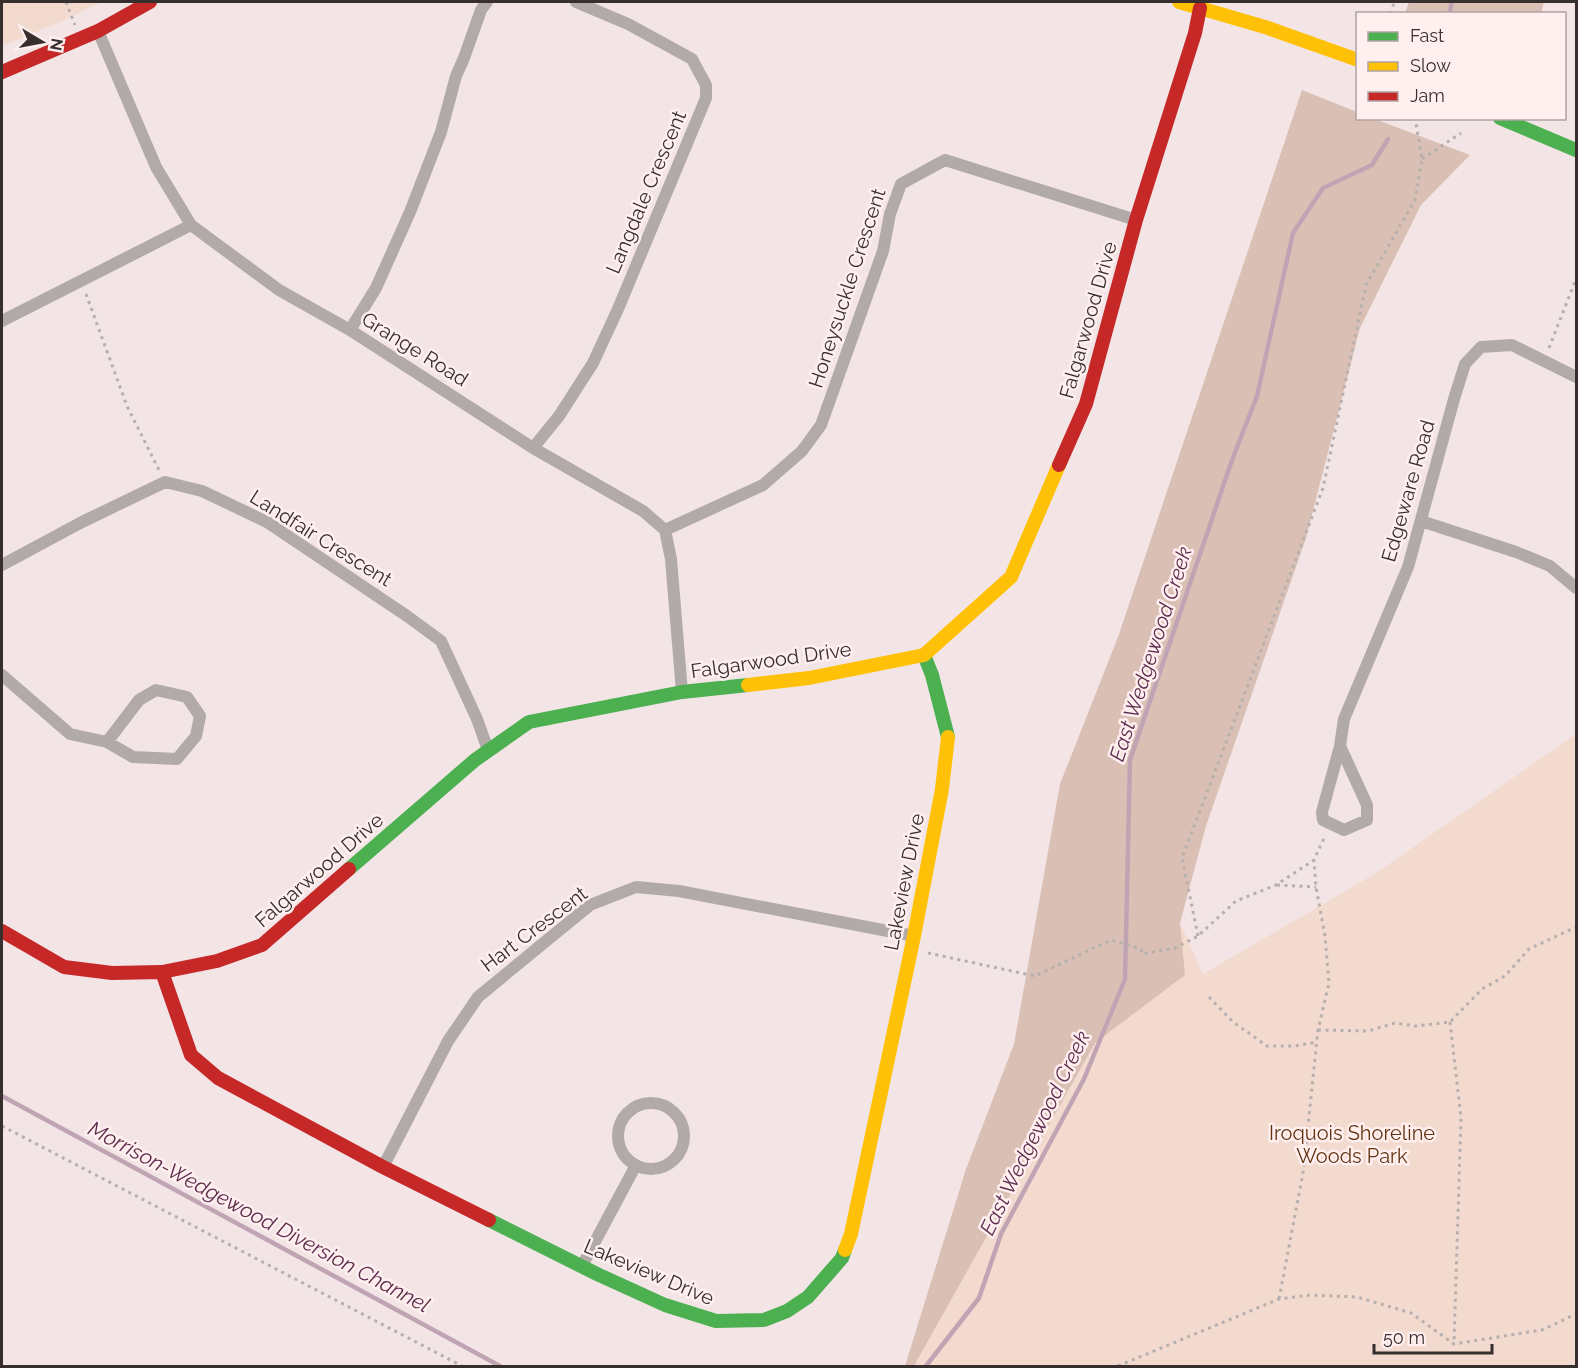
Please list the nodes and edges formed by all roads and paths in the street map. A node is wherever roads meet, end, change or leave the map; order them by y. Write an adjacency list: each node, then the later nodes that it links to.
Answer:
1 (66, 2): 7 (path)
2 (150, 2): 8 (street)
3 (487, 2): 21 (street)
4 (576, 2): 24 (street, Langdale Crescent)
5 (1179, 2): 6 (street)
6 (1200, 8): 9 (street); 16 (street, Falgarwood Drive)
7 (76, 29)
8 (98, 31): 10 (street); 17 (street, Grange Road)
9 (1356, 59)
10 (2, 72)
11 (1415, 120): 15 (path)
12 (1505, 120): 14 (street)
13 (1461, 133): 15 (path)
14 (1576, 150)
15 (1422, 159): 43 (path)
16 (1136, 220): 27 (street, Honeysuckle Crescent); 30 (street, Falgarwood Drive)
17 (191, 225): 19 (street); 21 (street, Grange Road)
18 (1576, 279): 22 (path)
19 (81, 281): 20 (street); 25 (path)
20 (2, 321)
21 (350, 330): 24 (street, Grange Road)
22 (1543, 361): 23 (street, Edgeware Road); 26 (street, Edgeware Road)
23 (1576, 377)
24 (533, 448): 27 (street, Grange Road)
25 (165, 482): 28 (street); 35 (street, Landfair Crescent)
26 (1421, 521): 29 (street); 34 (street, Edgeware Road)
27 (665, 530): 32 (street)
28 (2, 565)
29 (1576, 588)
30 (924, 655): 32 (street, Falgarwood Drive); 42 (street, Lakeview Drive)
31 (2, 675): 33 (street)
32 (682, 692): 35 (street, Falgarwood Drive)
33 (108, 742): 33 (street)
34 (1340, 746): 36 (street, Edgeware Road); 36 (street)
35 (488, 750): 44 (street, Falgarwood Drive)
36 (1330, 824): 37 (path)
37 (1314, 860): 38 (path); 39 (path)
38 (1276, 885): 39 (path); 43 (path)
39 (1316, 887): 47 (path)
40 (1575, 928): 46 (path)
41 (2, 931): 44 (street, Falgarwood Drive)
42 (914, 936): 43 (path); 51 (street, Hart Crescent); 52 (street, Lakeview Drive)
43 (1198, 936)
44 (162, 972): 51 (street, Lakeview Drive)
45 (1209, 997): 48 (path)
46 (1450, 1022): 47 (path); 55 (path)
47 (1318, 1030): 48 (path)
48 (1317, 1042): 53 (path)
49 (2, 1126): 56 (path)
50 (636, 1165): 50 (street); 52 (street)
51 (383, 1167): 52 (street, Lakeview Drive)
52 (582, 1266)
53 (1279, 1299): 55 (path); 57 (path)
54 (1576, 1314): 55 (path)
55 (1454, 1344)
56 (462, 1366)
57 (1118, 1366)

